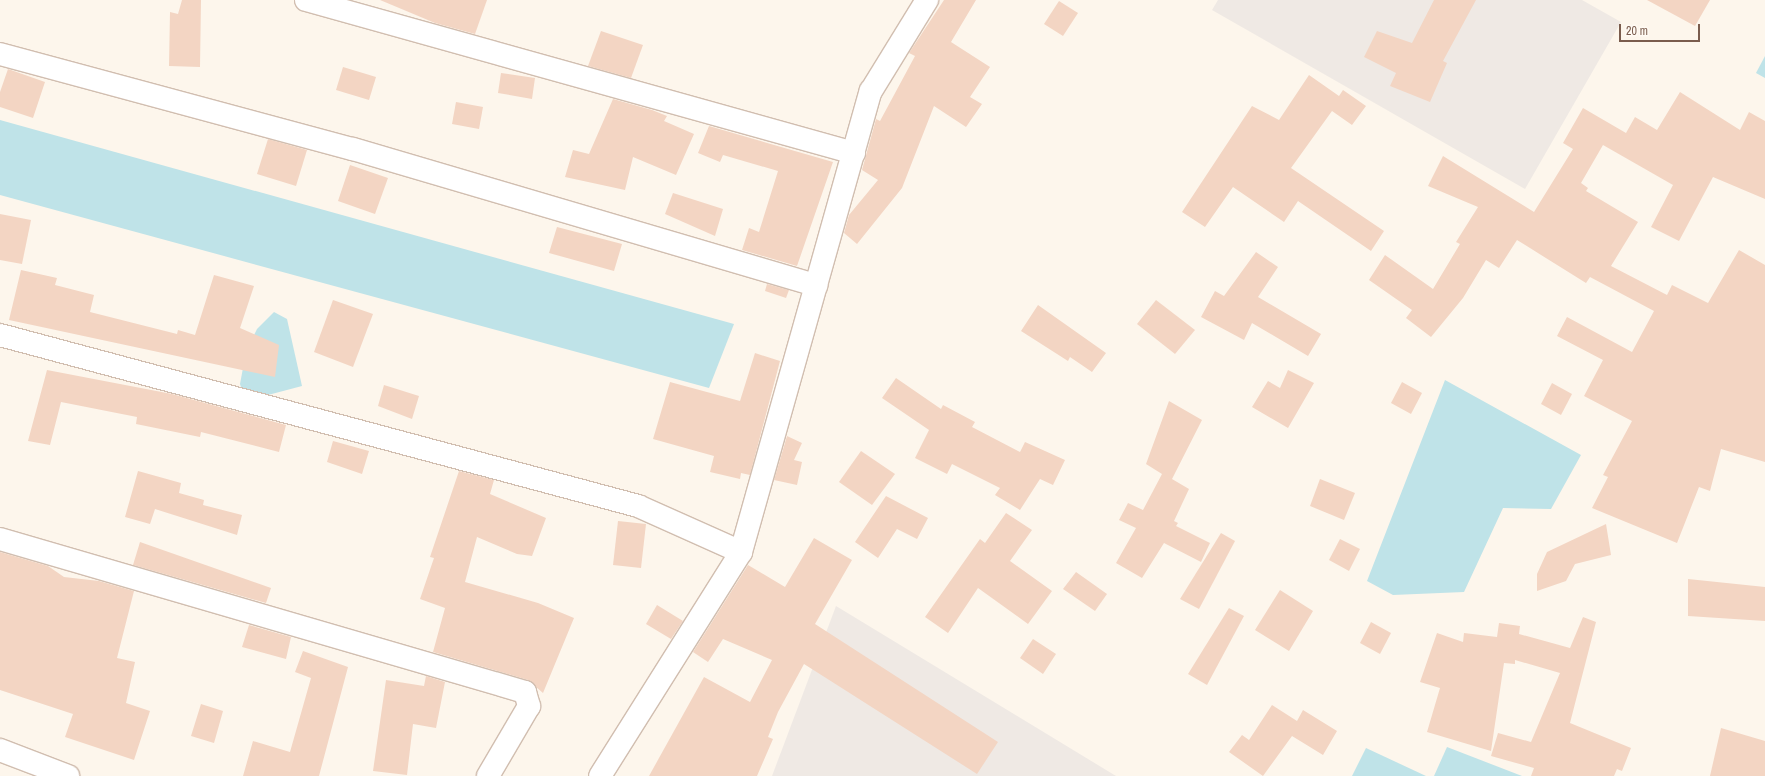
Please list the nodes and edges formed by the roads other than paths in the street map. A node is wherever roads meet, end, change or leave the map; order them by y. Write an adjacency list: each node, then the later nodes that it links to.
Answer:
1 (306, 0): 4 (street)
2 (926, 0): 4 (street)
3 (0, 54): 5 (street)
4 (854, 153): 5 (street)
5 (816, 285): 8 (street)
6 (0, 335): 8 (street)
7 (0, 539): 11 (street)
8 (741, 552): 12 (street)
9 (0, 750): 10 (street)
10 (68, 776)
11 (488, 776)
12 (600, 776)

